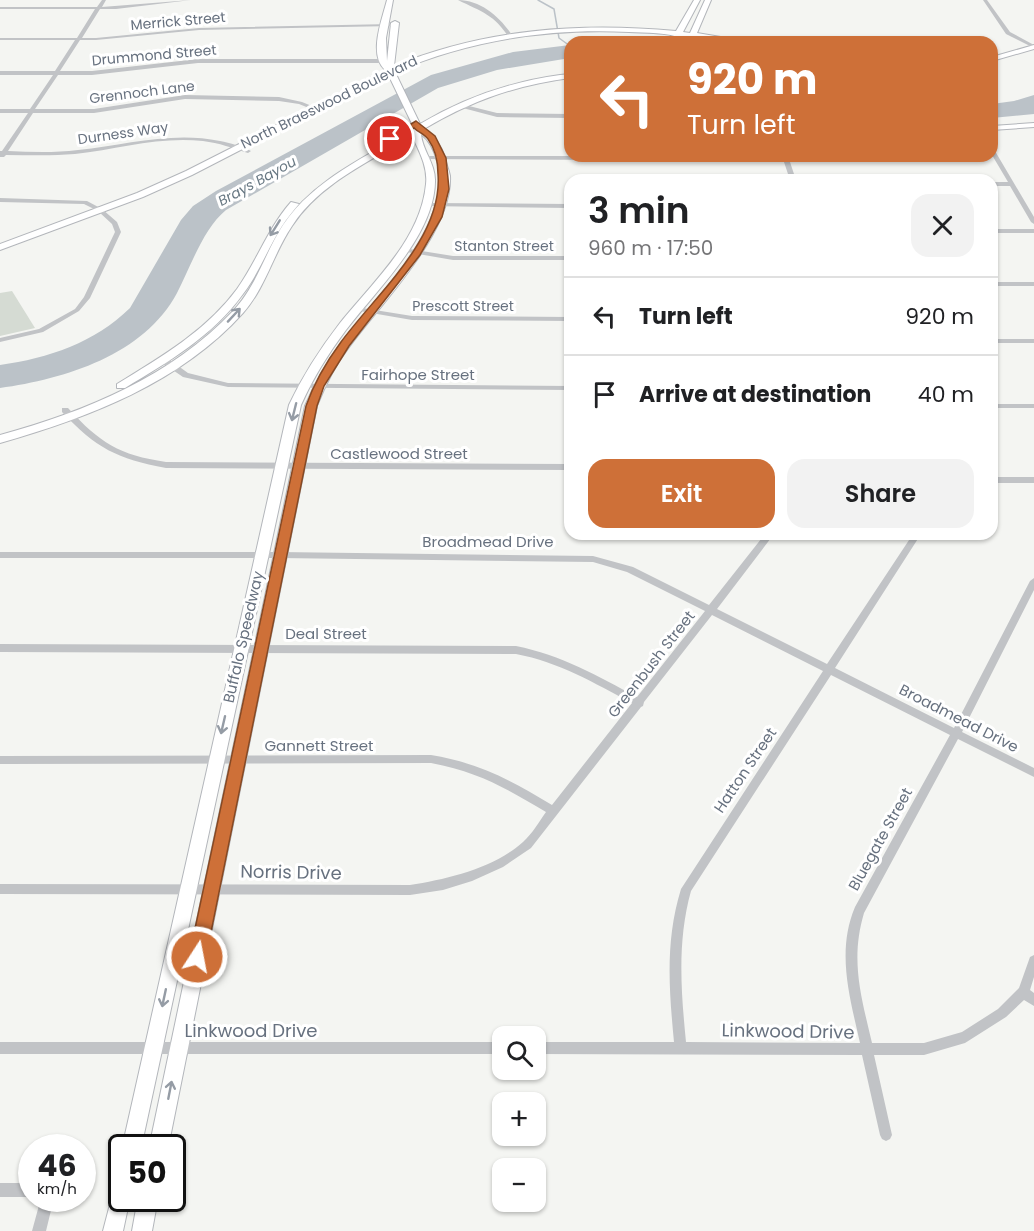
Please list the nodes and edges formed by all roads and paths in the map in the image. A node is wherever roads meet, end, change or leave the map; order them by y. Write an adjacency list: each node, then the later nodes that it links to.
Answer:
1 (104, 0): 9 (street)
2 (189, 0): 9 (street)
3 (390, 0): 11 (main road)
4 (460, 0): 13 (street)
5 (985, 0): 18 (street)
6 (697, 1): 7 (main road); 14 (main road)
7 (707, 2): 12 (main road)
8 (0, 8): 9 (street)
9 (99, 8): 17 (street)
10 (397, 13): 11 (street, Merrick Street); 21 (main road)
11 (385, 25): 17 (street, Merrick Street); 23 (main road)
12 (693, 34): 14 (main road); 15 (main road)
13 (511, 36): 14 (main road, North Braeswood Boulevard); 22 (main road, North Braeswood Boulevard); 24 (main road, North Braeswood Boulevard)
14 (682, 36)
15 (706, 36)
16 (0, 39): 17 (street, Merrick Street)
17 (78, 39): 26 (street)
18 (1032, 44): 19 (main road); 20 (main road)
19 (998, 52)
20 (998, 57)
21 (391, 58): 22 (main road); 24 (main road)
22 (413, 59): 24 (main road, North Braeswood Boulevard)
23 (382, 61): 24 (main road, Buffalo Speedway); 26 (street, Drummond Street)
24 (391, 72): 29 (main road, North Braeswood Boulevard); 30 (main road, Buffalo Speedway); 32 (main road, North Braeswood Boulevard)
25 (0, 73): 26 (street, Drummond Street)
26 (56, 73): 35 (street)
27 (564, 74): 36 (main road)
28 (564, 75): 31 (main road)
29 (373, 84): 30 (main road); 32 (main road, North Braeswood Boulevard)
30 (397, 86): 33 (main road, Buffalo Speedway)
31 (461, 106): 37 (street); 39 (main road)
32 (318, 110): 35 (street, Grennoch Lane); 45 (main road, North Braeswood Boulevard)
33 (410, 110): 36 (main road); 39 (main road, Buffalo Speedway)
34 (0, 111): 35 (street, Grennoch Lane)
35 (31, 111): 46 (street)
36 (428, 113): 39 (main road)
37 (564, 116)
38 (1034, 125): 40 (main road)
39 (417, 126): 43 (main road); 44 (main road, Buffalo Speedway); 48 (main road, Buffalo Speedway); 73 (main road, one-way to 73)
40 (998, 128)
41 (1034, 131): 42 (main road)
42 (998, 133)
43 (398, 141): 44 (main road); 73 (main road, one-way to 43)
44 (419, 142): 47 (main road, Buffalo Speedway)
45 (243, 149): 46 (street, Durness Way); 57 (main road, North Braeswood Boulevard)
46 (1, 155)
47 (428, 158): 48 (street); 54 (main road, Buffalo Speedway)
48 (442, 158): 49 (street); 55 (main road, Buffalo Speedway)
49 (564, 158)
50 (998, 161): 52 (street)
51 (998, 184): 52 (street)
52 (1011, 184): 58 (street)
53 (0, 200): 57 (street)
54 (428, 205): 55 (street); 62 (main road, Buffalo Speedway)
55 (441, 205): 56 (street); 63 (main road, Buffalo Speedway)
56 (564, 206)
57 (104, 213): 61 (main road, North Braeswood Boulevard); 64 (main road, North Braeswood Boulevard); 70 (street)
58 (1034, 222)
59 (998, 231): 60 (street)
60 (1034, 231)
61 (0, 247)
62 (403, 250): 63 (street, Stanton Street); 68 (main road, Buffalo Speedway)
63 (417, 253): 65 (street, Stanton Street); 68 (main road, Buffalo Speedway)
64 (0, 256)
65 (564, 258)
66 (998, 284): 67 (street)
67 (1034, 284)
68 (363, 311): 69 (street, Prescott Street); 74 (main road, Buffalo Speedway); 75 (main road, Buffalo Speedway)
69 (564, 319)
70 (0, 340)
71 (998, 341): 72 (street)
72 (1034, 341)
73 (168, 363): 74 (street, Fairhope Street); 79 (main road)
74 (303, 386): 75 (street, Fairhope Street); 82 (main road, Buffalo Speedway, one-way to 82)
75 (319, 386): 76 (street, Fairhope Street); 83 (main road, Buffalo Speedway)
76 (564, 388)
77 (998, 406): 78 (street)
78 (1034, 406)
79 (68, 413): 80 (main road); 81 (main road); 82 (street, Castlewood Street)
80 (0, 431)
81 (0, 439)
82 (282, 466): 83 (street, Castlewood Street); 90 (main road, Buffalo Speedway)
83 (299, 466): 84 (street, Castlewood Street); 91 (main road, Buffalo Speedway)
84 (564, 467)
85 (998, 480): 86 (street)
86 (1034, 480)
87 (765, 540): 93 (street, Greenbush Street)
88 (913, 540): 97 (street, Hatton Street)
89 (0, 555): 90 (street, Broadmead Drive)
90 (262, 555): 91 (street, Broadmead Drive); 95 (main road, Buffalo Speedway)
91 (279, 555): 93 (street, Broadmead Drive); 96 (main road, Buffalo Speedway)
92 (1034, 581): 99 (street, Bluegate Street)
93 (712, 610): 97 (street, Broadmead Drive); 98 (street, Greenbush Street)
94 (0, 648): 95 (street, Deal Street)
95 (240, 648): 96 (street, Deal Street); 101 (main road, Buffalo Speedway, one-way to 101)
96 (260, 648): 98 (street, Deal Street); 102 (main road, Buffalo Speedway)
97 (831, 668): 99 (street, Broadmead Drive); 116 (street, Hatton Street)
98 (640, 703): 104 (street, Greenbush Street)
99 (956, 734): 103 (street, Broadmead Drive); 117 (street, Bluegate Street)
100 (0, 760): 101 (street, Gannett Street)
101 (214, 760): 102 (street, Gannett Street); 105 (main road, Buffalo Speedway)
102 (237, 760): 104 (street, Gannett Street); 106 (main road, Buffalo Speedway)
103 (1034, 773)
104 (553, 811): 106 (street, Norris Drive)
105 (187, 888): 106 (street, Norris Drive); 107 (street, Norris Drive); 112 (main road, Buffalo Speedway, one-way to 112)
106 (212, 888): 113 (main road, Buffalo Speedway)
107 (0, 889)
108 (1034, 962): 109 (street, Linkwood Drive)
109 (1023, 992): 110 (street); 117 (street, Linkwood Drive)
110 (1034, 1000)
111 (0, 1048): 112 (street, Linkwood Drive)
112 (153, 1048): 113 (street, Linkwood Drive); 118 (main road, Buffalo Speedway)
113 (178, 1048): 114 (street, Linkwood Drive); 119 (main road, Buffalo Speedway, one-way to 113)
114 (492, 1048)
115 (546, 1048): 116 (street, Linkwood Drive)
116 (681, 1048): 117 (street, Linkwood Drive)
117 (868, 1050): 120 (street, Bluegate Street)
118 (135, 1134)
119 (161, 1134)
120 (886, 1135)
121 (0, 1190): 122 (street)
122 (18, 1190)
123 (44, 1212): 126 (street)
124 (117, 1212): 127 (main road)
125 (145, 1212): 128 (main road)
126 (39, 1231)
127 (113, 1231)
128 (142, 1231)

